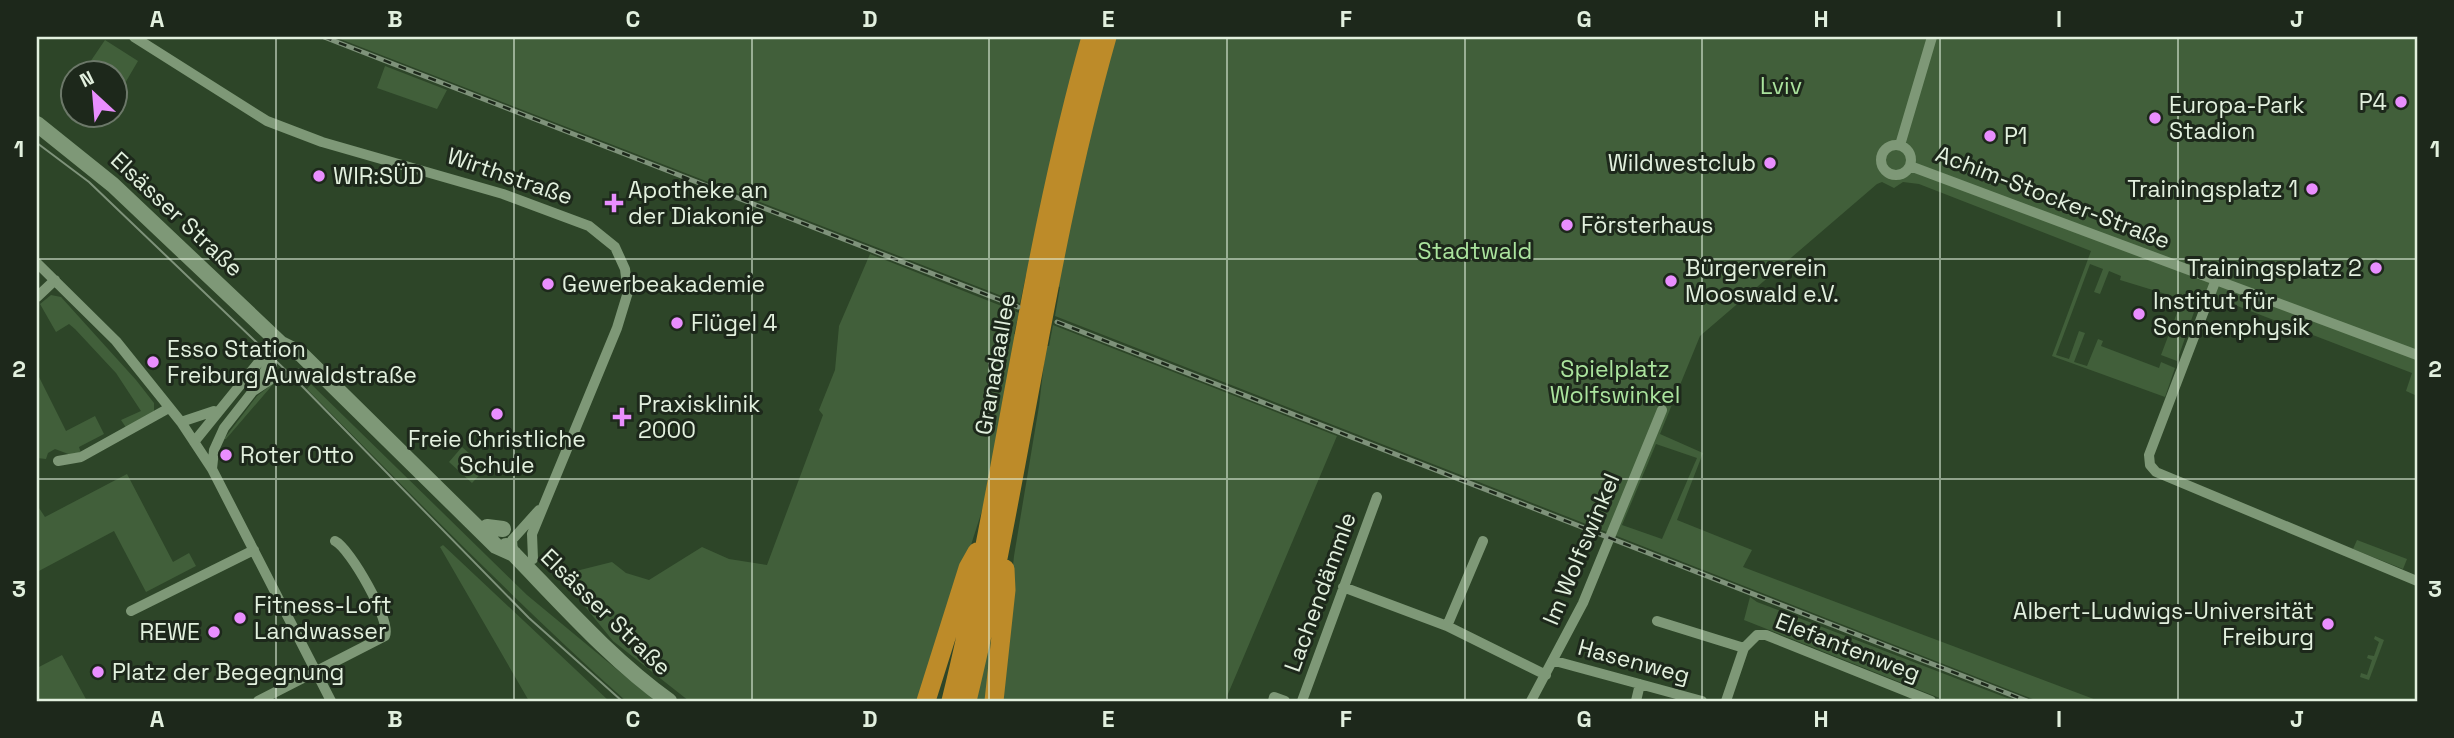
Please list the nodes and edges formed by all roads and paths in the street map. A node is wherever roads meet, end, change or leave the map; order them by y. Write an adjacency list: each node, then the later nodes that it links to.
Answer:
1 (134, 37): 27 (street, Wirthstraße)
2 (1091, 37): 10 (highway, Granadaallee)
3 (1107, 37): 10 (highway, Granadaallee)
4 (1932, 37): 6 (street, Achim-Stocker-Straße)
5 (37, 124): 13 (main road, Elsässer Straße)
6 (1900, 145): 7 (street, Achim-Stocker-Straße); 7 (street, Achim-Stocker-Straße)
7 (1910, 166): 11 (street, Achim-Stocker-Straße)
8 (37, 262): 9 (street)
9 (55, 280): 12 (street); 18 (street)
10 (1043, 281): 32 (highway, Granadaallee)
11 (2215, 282): 14 (street, Achim-Stocker-Straße); 39 (street)
12 (37, 297)
13 (276, 346): 15 (main road, Elsässer Straße); 16 (street); 17 (main road, Elsässer Straße); 19 (street)
14 (2417, 355)
15 (306, 373): 16 (street); 17 (main road, Elsässer Straße)
16 (253, 391): 22 (street)
17 (347, 402): 28 (main road, Elsässer Straße)
18 (169, 408): 21 (street); 24 (street)
19 (217, 410): 21 (street); 23 (street)
20 (1662, 410): 45 (street, Im Wolfswinkel)
21 (181, 422): 23 (street)
22 (224, 428): 23 (street); 25 (street)
23 (194, 442): 25 (street)
24 (58, 461)
25 (212, 469): 35 (street)
26 (1377, 497): 40 (street, Lachendämmle)
27 (542, 508): 29 (street, Wirthstraße); 31 (street, Wirthstraße)
28 (469, 517): 30 (main road, Elsässer Straße); 36 (main road, Elsässer Straße)
29 (527, 522): 30 (street, Elsässer Straße); 36 (street, Elsässer Straße)
30 (495, 528): 36 (main road, Elsässer Straße)
31 (532, 534): 36 (street, Wirthstraße); 37 (street, Wirthstraße)
32 (996, 535): 53 (highway); 54 (highway, Granadaallee); 55 (highway, Granadaallee); 56 (highway)
33 (334, 541): 46 (street)
34 (1483, 541): 43 (street)
35 (254, 550): 41 (street); 46 (street)
36 (514, 554): 38 (main road, Elsässer Straße)
37 (533, 559): 38 (main road)
38 (540, 580): 52 (main road, Elsässer Straße)
39 (2417, 582)
40 (1343, 587): 43 (street, Hasenweg); 59 (street, Lachendämmle)
41 (131, 611)
42 (1657, 621): 44 (street)
43 (1447, 626): 47 (street, Hasenweg)
44 (1744, 648): 49 (street, Elefantenweg); 63 (street)
45 (1555, 661): 47 (street, Im Wolfswinkel); 48 (street, Hasenweg)
46 (318, 671): 50 (street); 51 (street)
47 (1546, 675): 60 (street, Im Wolfswinkel)
48 (1640, 684): 61 (street); 62 (street, Hasenweg)
49 (1905, 697): 64 (street, Elefantenweg)
50 (258, 701)
51 (331, 701)
52 (669, 701)
53 (926, 701)
54 (951, 701)
55 (967, 701)
56 (994, 701)
57 (1273, 701): 58 (street)
58 (1285, 701)
59 (1302, 701)
60 (1531, 701)
61 (1636, 701)
62 (1702, 701)
63 (1726, 701)
64 (1931, 701)

